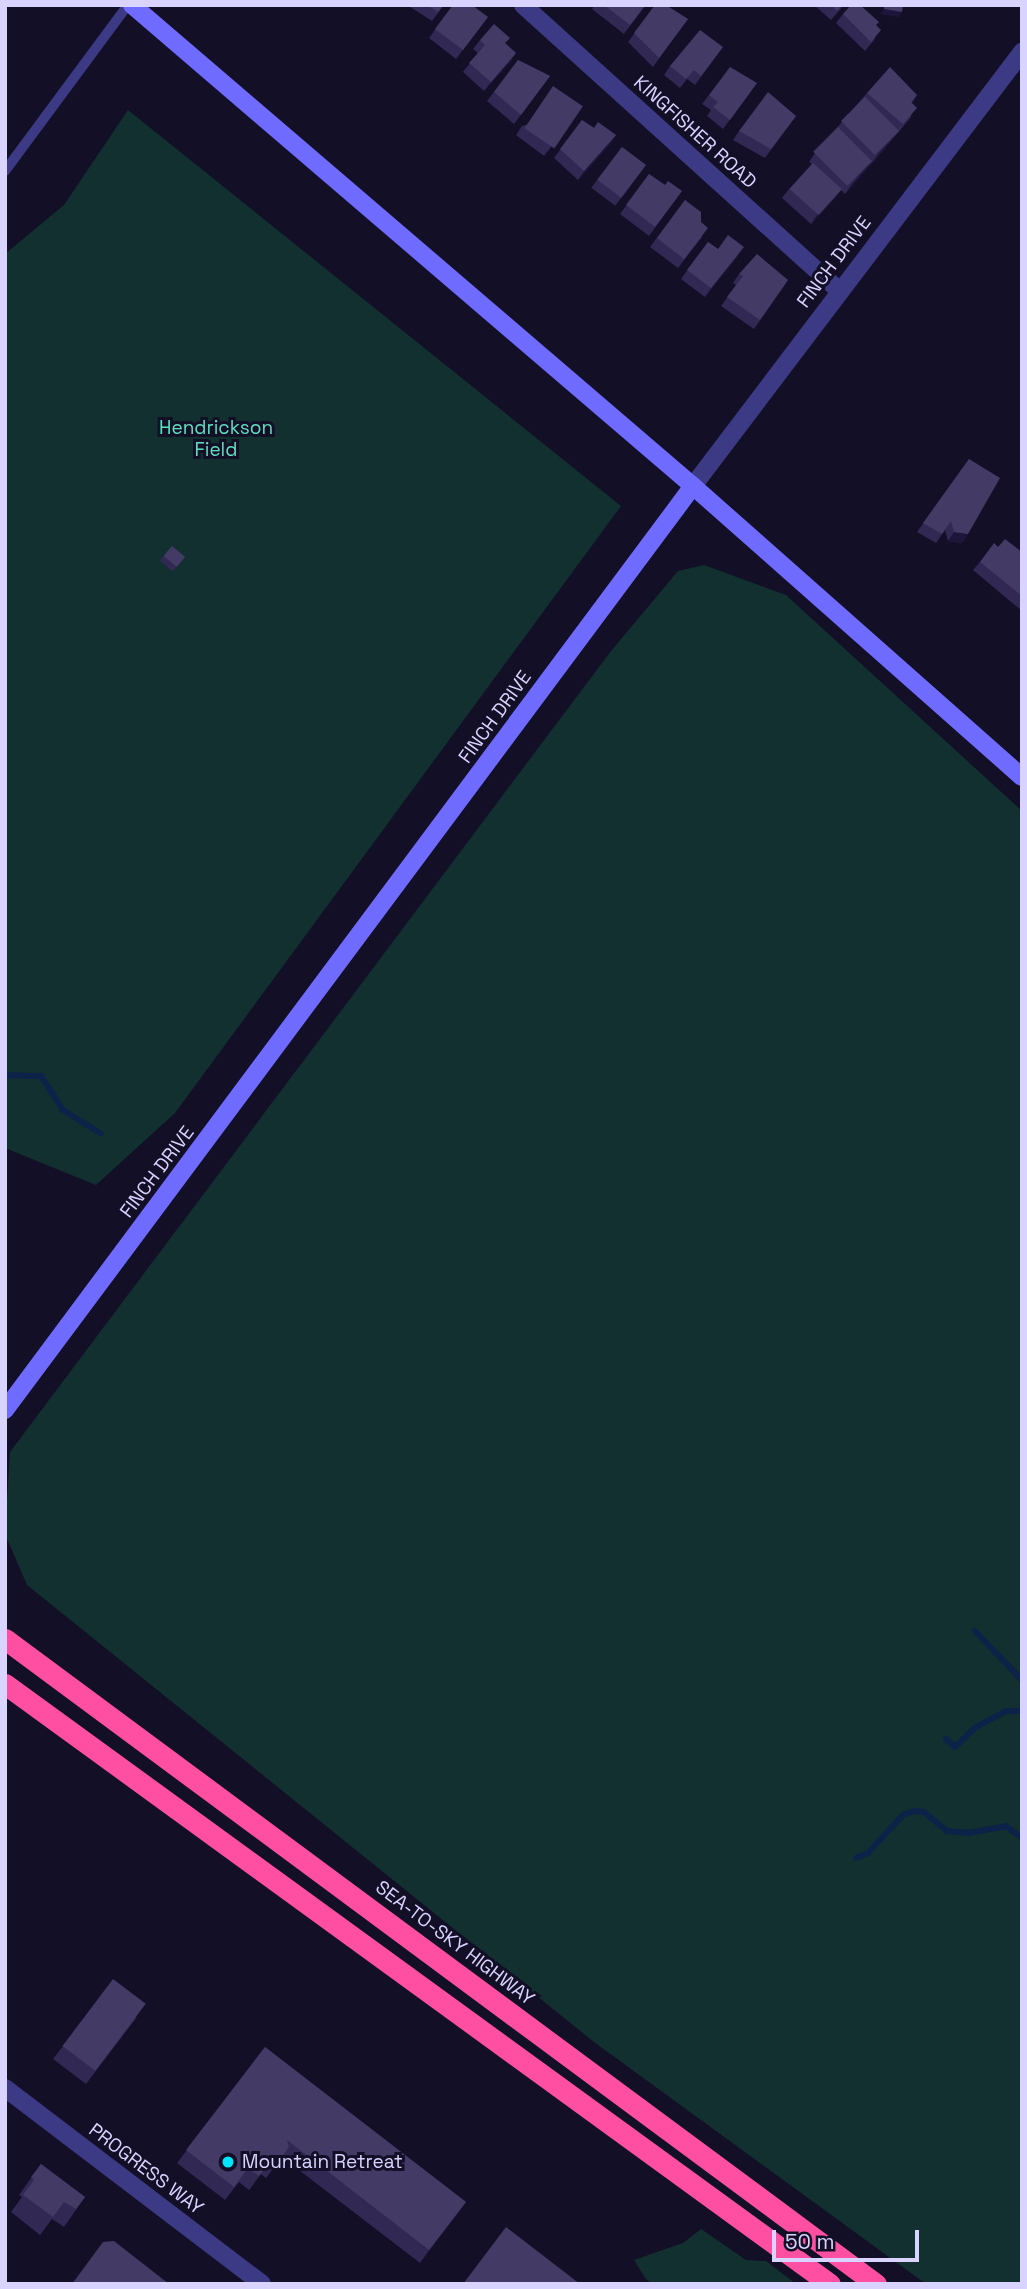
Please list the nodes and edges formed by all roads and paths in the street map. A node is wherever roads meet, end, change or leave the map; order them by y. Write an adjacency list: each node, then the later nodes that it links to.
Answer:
1 (130, 5): 4 (lane); 6 (street)
2 (523, 5): 5 (street, KINGFISHER ROAD)
3 (1022, 52): 5 (street, FINCH DRIVE)
4 (5, 171)
5 (838, 290): 6 (street, FINCH DRIVE)
6 (693, 486): 7 (street); 8 (street, FINCH DRIVE)
7 (1022, 778)
8 (5, 1410)
9 (6, 1639): 14 (highway, SEA-TO-SKY HIGHWAY)
10 (5, 1684): 13 (highway)
11 (5, 2088): 12 (street, PROGRESS WAY)
12 (262, 2284)
13 (830, 2284)
14 (876, 2284)

